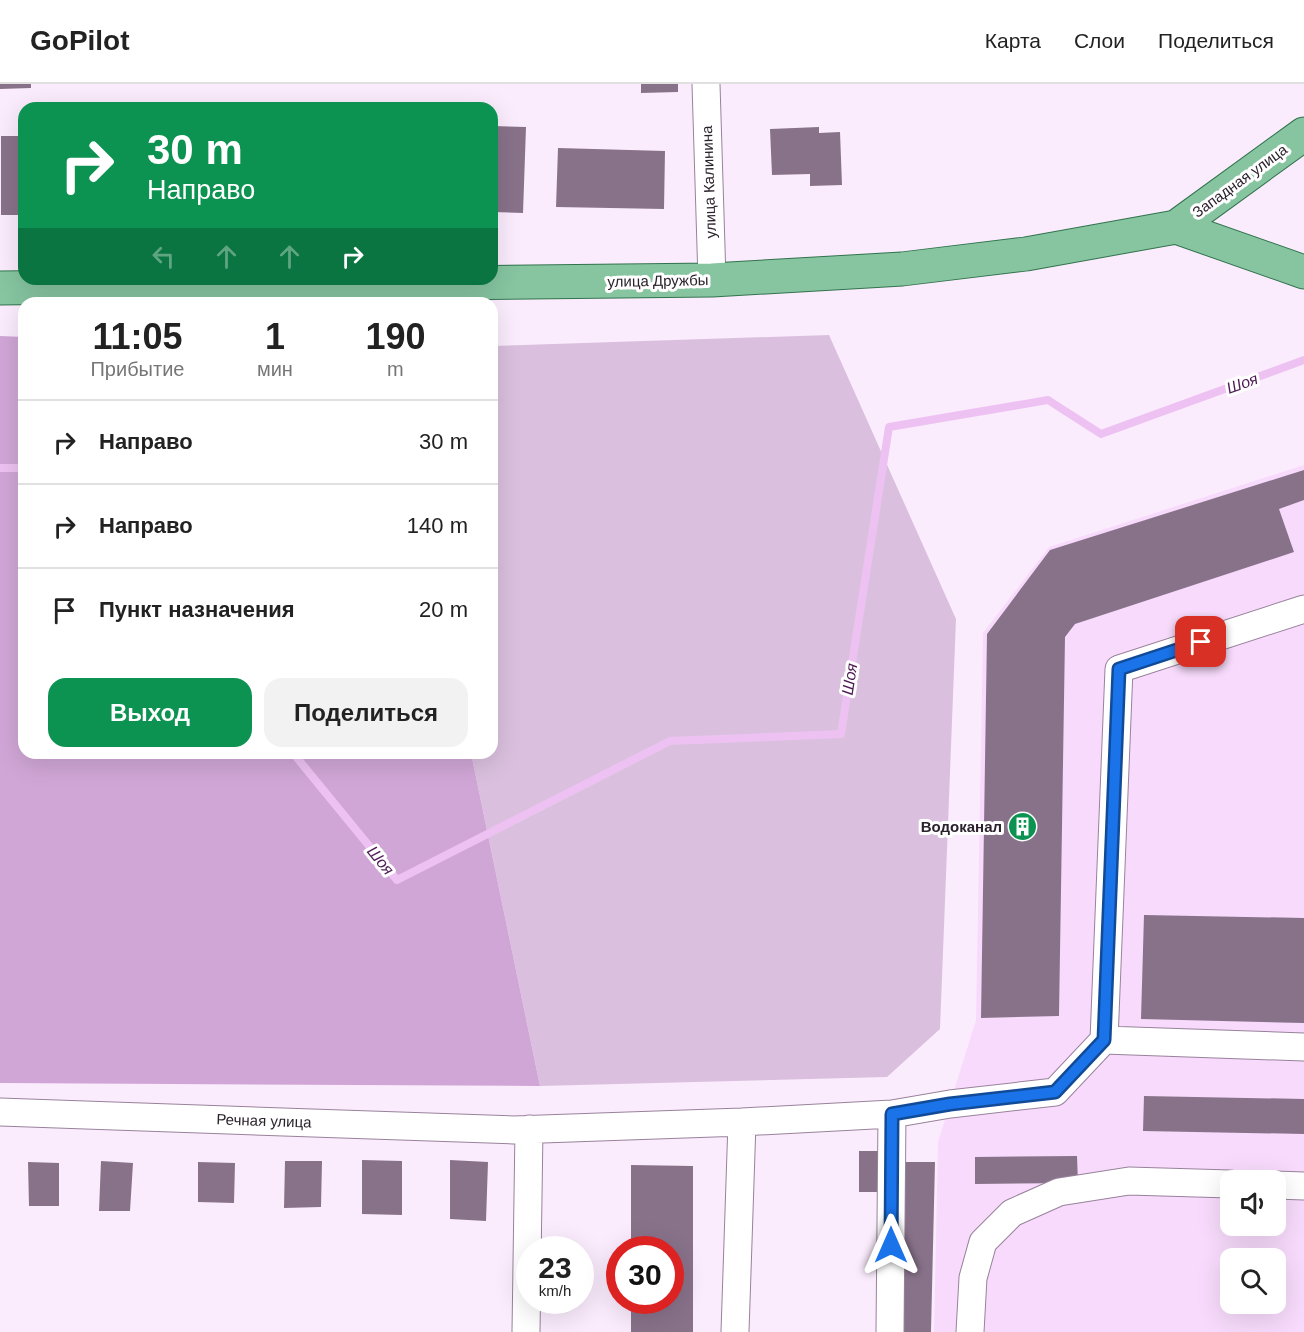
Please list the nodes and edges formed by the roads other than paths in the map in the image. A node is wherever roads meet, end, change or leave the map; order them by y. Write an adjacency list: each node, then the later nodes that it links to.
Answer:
1 (706, 84): 5 (street, улица Калинина)
2 (1304, 134): 3 (main road, Западная улица)
3 (1176, 228): 4 (main road, улица Дружбы); 5 (main road, улица Дружбы)
4 (1304, 272)
5 (712, 280): 6 (main road, улица Дружбы)
6 (498, 282)
7 (267, 285): 8 (main road, улица Дружбы)
8 (0, 288)
9 (1304, 609): 10 (street)
10 (1104, 1040): 11 (street); 13 (street, Речная улица)
11 (1304, 1047)
12 (0, 1112): 15 (street, Речная улица)
13 (892, 1114): 14 (street, Речная улица); 21 (street)
14 (742, 1122): 15 (street, Речная улица); 20 (street)
15 (529, 1129): 19 (street)
16 (1220, 1184): 22 (street)
17 (1286, 1185): 18 (street)
18 (1304, 1186)
19 (526, 1332)
20 (735, 1332)
21 (890, 1332)
22 (970, 1332)

